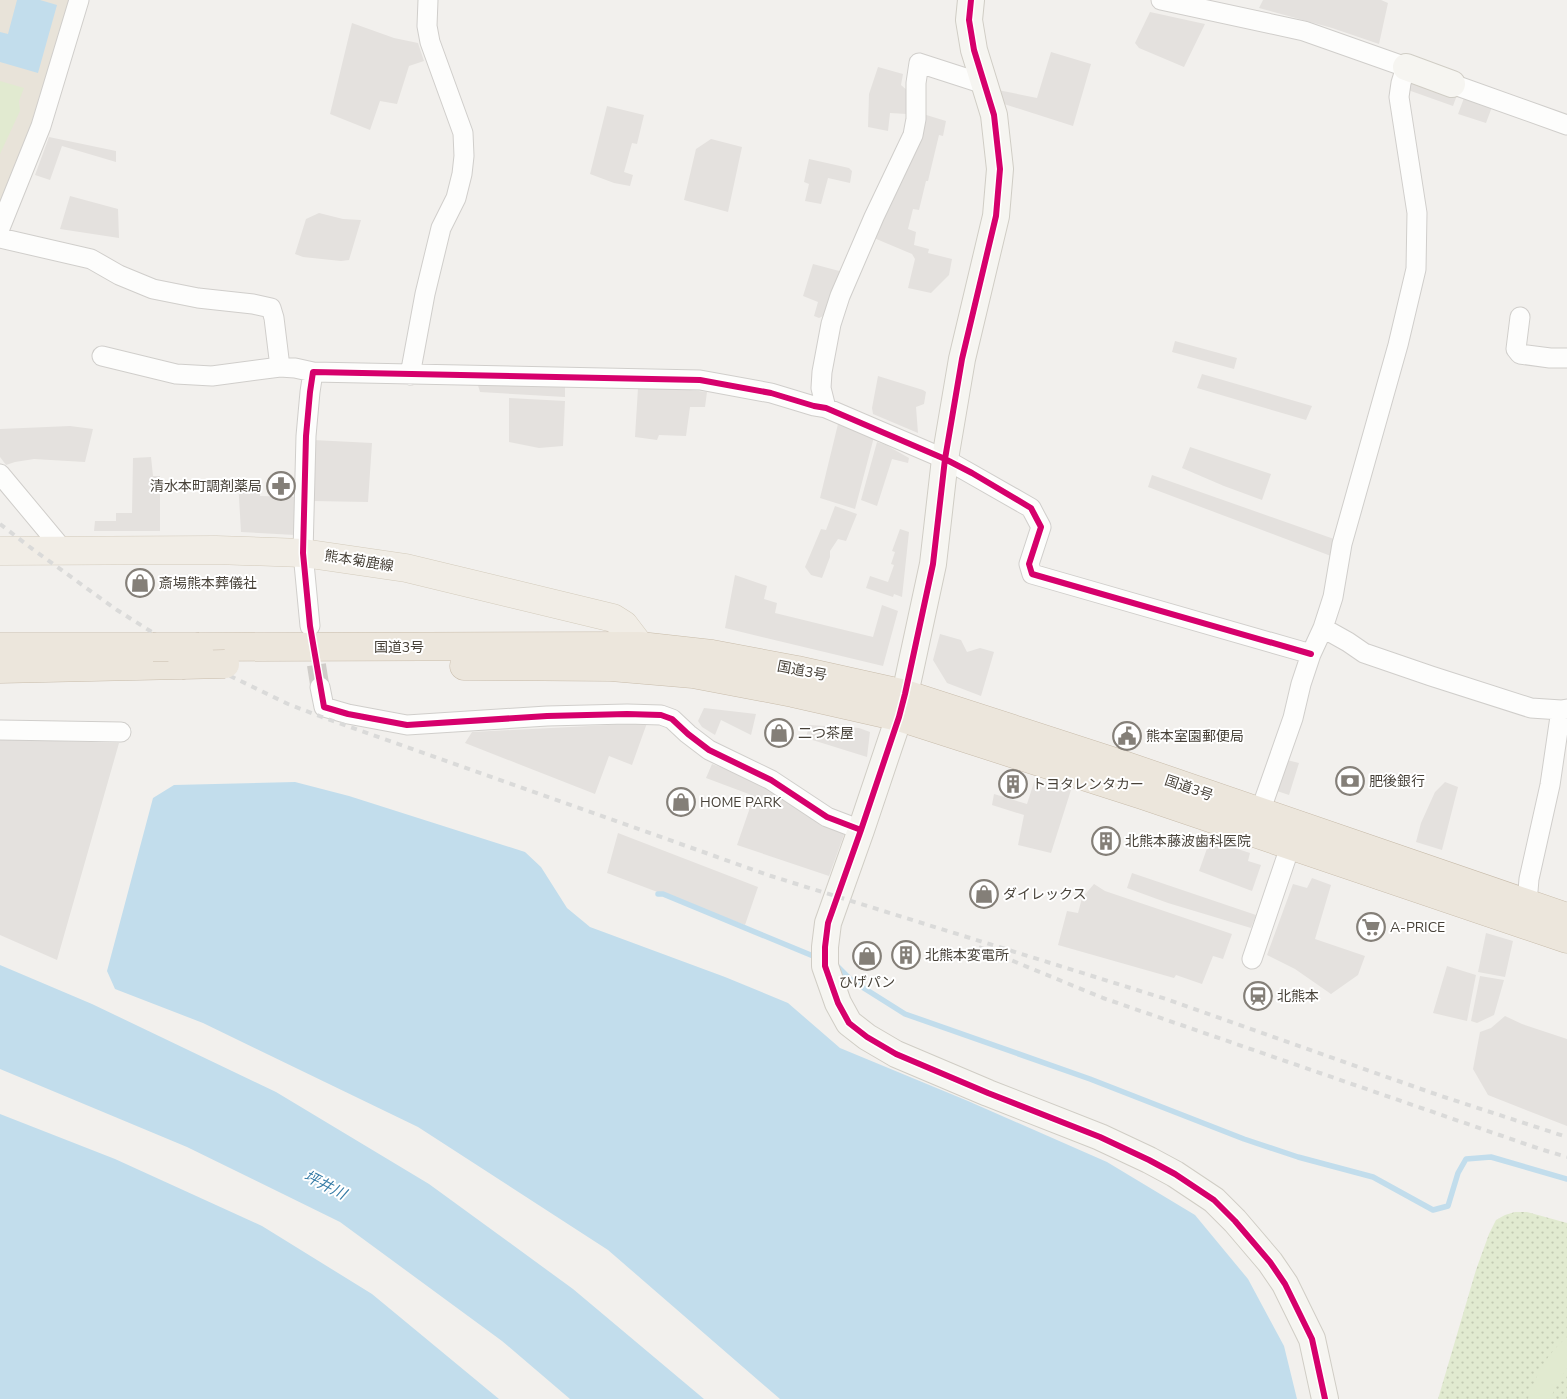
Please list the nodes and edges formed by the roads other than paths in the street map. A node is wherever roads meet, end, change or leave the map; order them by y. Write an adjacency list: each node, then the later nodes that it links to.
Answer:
1 (79, 0): 9 (street)
2 (428, 0): 16 (street)
3 (971, 0): 6 (street)
4 (1161, 0): 5 (street)
5 (1406, 67): 7 (street); 24 (street)
6 (984, 84): 17 (street); 18 (street)
7 (1452, 84): 8 (street)
8 (1567, 125)
9 (0, 228)
10 (0, 238): 14 (street)
11 (1520, 316): 13 (street)
12 (102, 356): 14 (street)
13 (1567, 358)
14 (280, 367): 15 (street)
15 (313, 372): 16 (street); 22 (street)
16 (410, 375): 17 (street)
17 (826, 408): 18 (street)
18 (945, 459): 27 (street); 31 (street)
19 (0, 474): 21 (street)
20 (0, 551): 21 (main road, 熊本菊鹿線)
21 (65, 552): 22 (main road, 熊本菊鹿線)
22 (303, 553): 23 (street); 25 (main road, 熊本菊鹿線)
23 (310, 626)
24 (1323, 628): 27 (street); 32 (street)
25 (640, 646): 28 (highway, 国道3号); 31 (highway, 国道3号)
26 (0, 647): 28 (highway, 国道3号, bridge)
27 (1311, 654): 35 (street)
28 (190, 656): 29 (highway, 国道3号); 31 (highway, 国道3号, bridge)
29 (0, 669)
30 (320, 687): 36 (street)
31 (902, 706): 35 (highway, 国道3号); 36 (street); 37 (highway, 国道3号)
32 (1564, 710): 38 (street)
33 (0, 730): 34 (street)
34 (120, 732)
35 (1260, 812): 37 (highway, 国道3号)
36 (861, 830): 42 (street)
37 (1294, 835): 38 (highway, 国道3号); 40 (highway, 国道3号); 41 (street)
38 (1527, 903): 39 (highway, 国道3号)
39 (1567, 917)
40 (1567, 939)
41 (1252, 959)
42 (1325, 1399)

